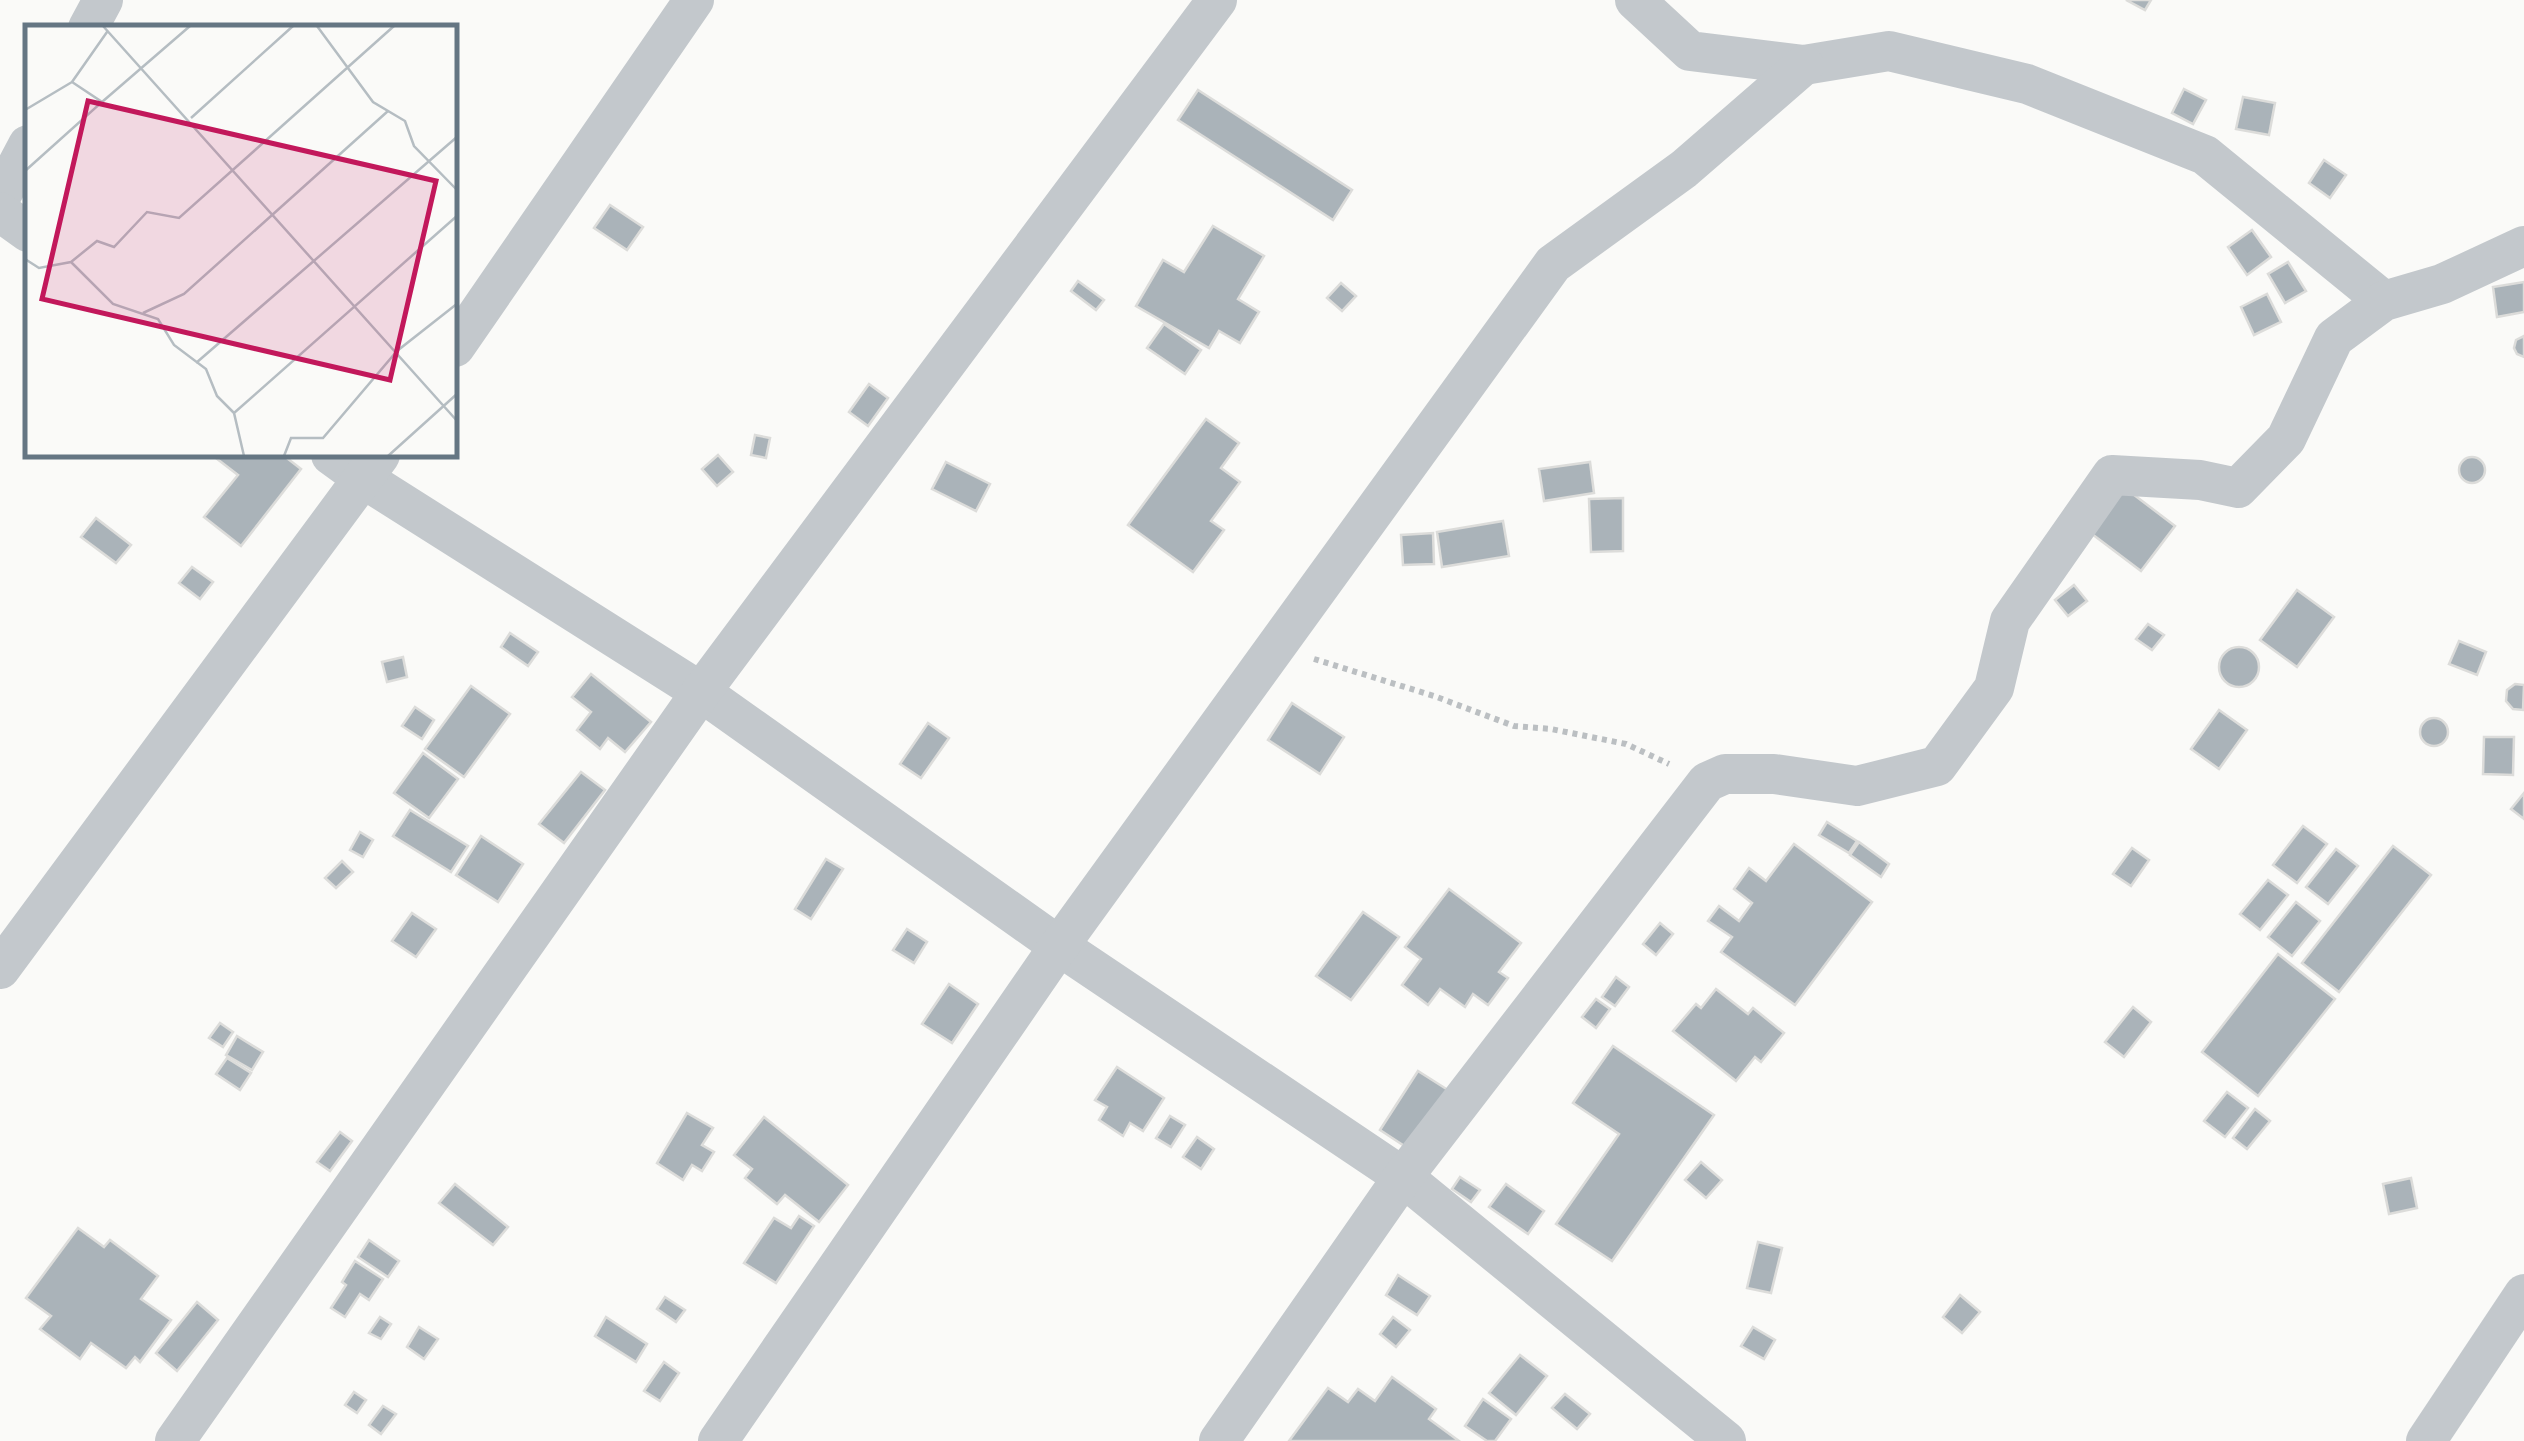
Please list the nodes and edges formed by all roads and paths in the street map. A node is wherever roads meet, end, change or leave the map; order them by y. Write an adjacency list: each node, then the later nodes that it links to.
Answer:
1 (103, 0): 5 (street)
2 (694, 0): 13 (street)
3 (1217, 0): 17 (street)
4 (1635, 0): 6 (street)
5 (90, 25)
6 (1804, 65): 12 (street); 16 (street)
7 (25, 151): 8 (street)
8 (0, 198)
9 (0, 212): 10 (street)
10 (25, 230)
11 (2524, 246): 12 (street)
12 (2384, 301): 18 (street)
13 (458, 343)
14 (341, 458): 15 (street)
15 (372, 467): 17 (street); 20 (street)
16 (1268, 659): 18 (path); 19 (street)
17 (702, 692): 19 (street); 23 (street)
18 (1707, 782): 21 (street)
19 (1059, 946): 21 (street); 24 (street)
20 (0, 969)
21 (1403, 1177): 25 (street); 26 (street)
22 (2524, 1294): 27 (street)
23 (175, 1441)
24 (718, 1441)
25 (1219, 1441)
26 (1726, 1441)
27 (2426, 1441)

